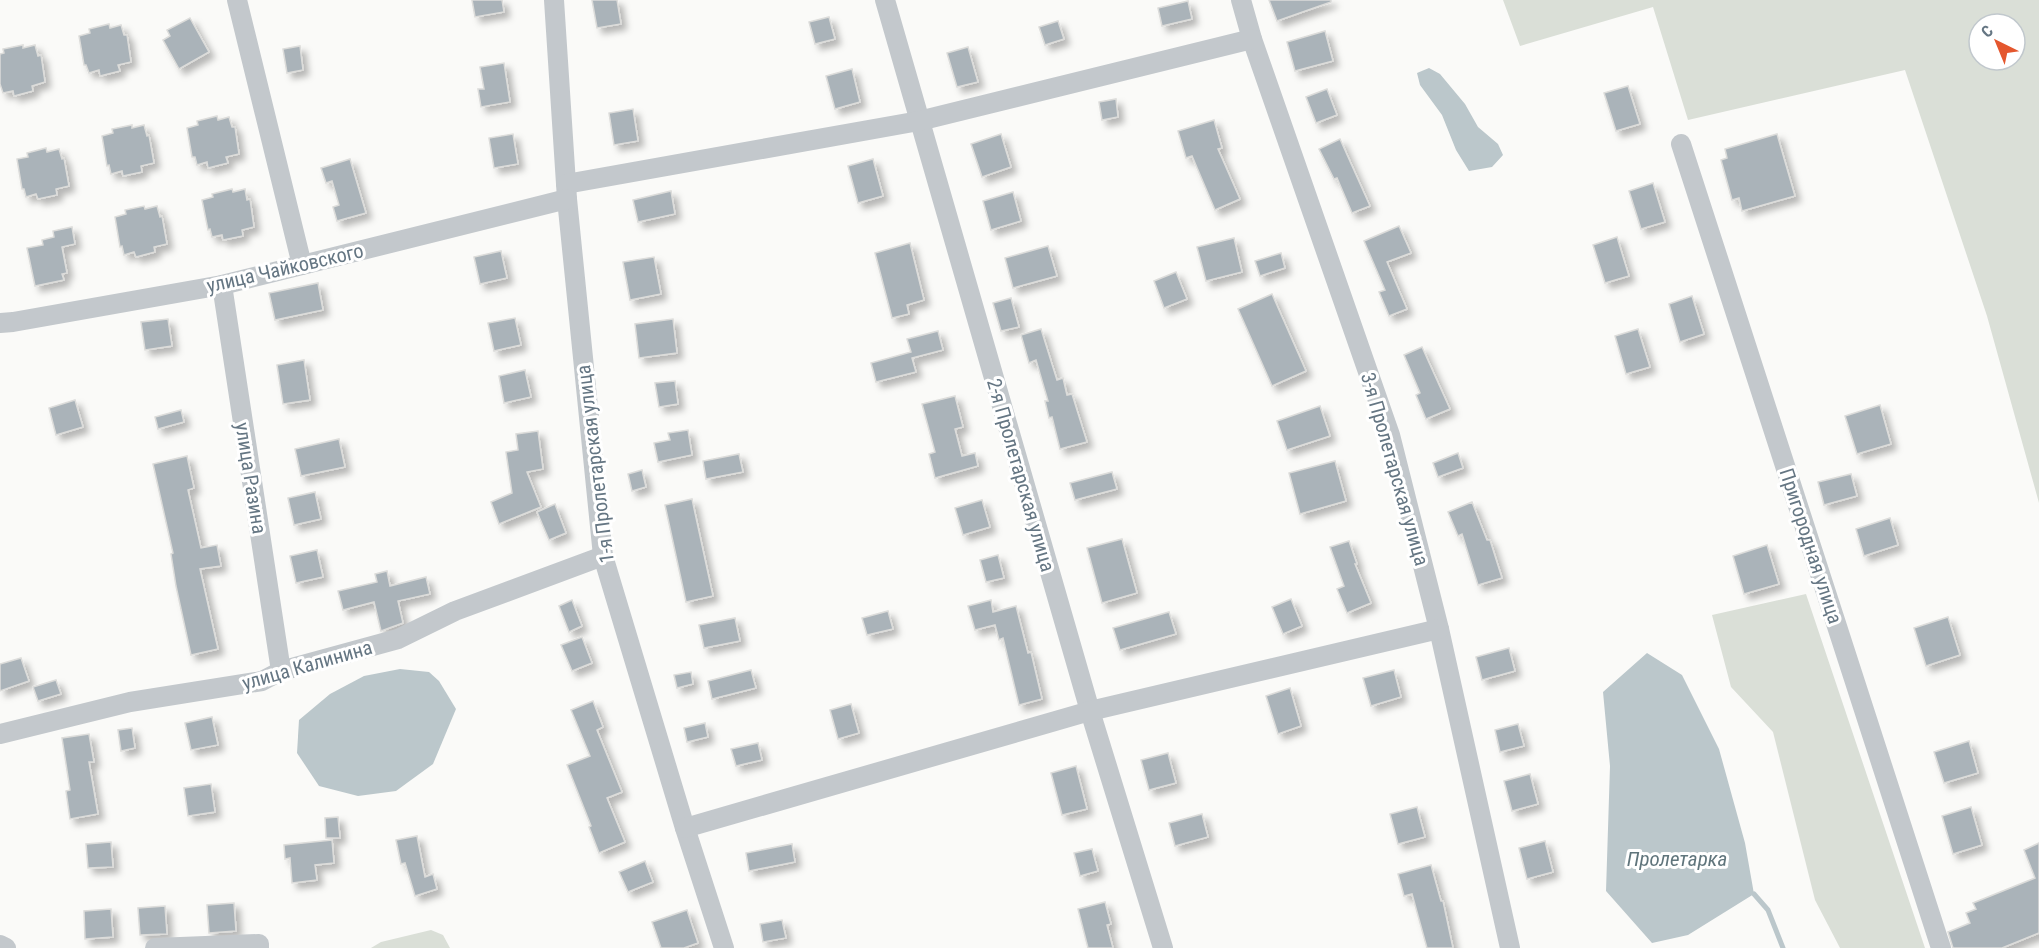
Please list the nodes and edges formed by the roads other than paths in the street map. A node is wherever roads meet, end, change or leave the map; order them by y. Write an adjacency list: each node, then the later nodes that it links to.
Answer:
1 (237, 0): 9 (street)
2 (554, 0): 8 (street, 1-я Пролетарская улица)
3 (885, 0): 6 (street, 2-я Пролетарская улица)
4 (1241, 0): 5 (street, 3-я Пролетарская улица)
5 (1252, 39): 6 (street, улица Чайковского); 13 (street, 3-я Пролетарская улица)
6 (920, 121): 8 (street, улица Чайковского); 15 (street, 2-я Пролетарская улица)
7 (1681, 144): 25 (street, Пригородная улица)
8 (567, 191): 9 (street, улица Чайковского); 12 (street, 1-я Пролетарская улица)
9 (302, 265): 10 (street, улица Чайковского)
10 (222, 285): 11 (street, улица Чайковского); 14 (street, улица Разина)
11 (0, 322)
12 (603, 556): 14 (street, улица Калинина); 17 (street, 1-я Пролетарская улица)
13 (1439, 629): 15 (street); 24 (street, 3-я Пролетарская улица)
14 (281, 671): 16 (street, улица Калинина)
15 (1090, 711): 17 (street); 23 (street, 2-я Пролетарская улица)
16 (0, 734)
17 (685, 828): 22 (street, 1-я Пролетарская улица)
18 (0, 945): 19 (street)
19 (6, 948)
20 (156, 948): 21 (street)
21 (259, 948)
22 (724, 948)
23 (1163, 948)
24 (1510, 948)
25 (1941, 948)

